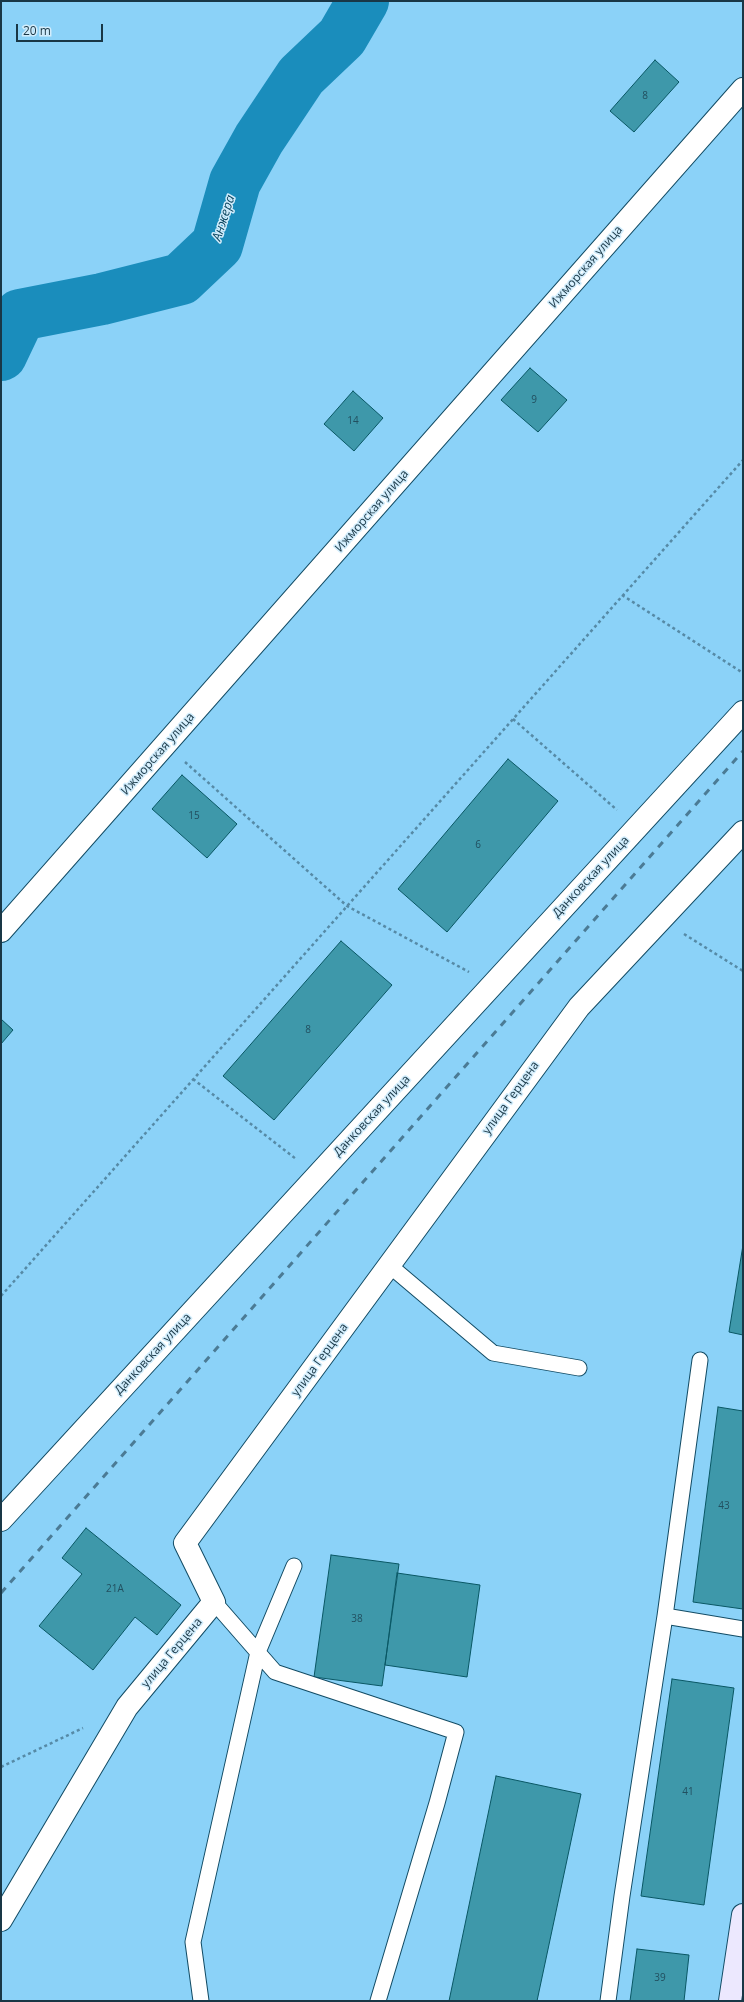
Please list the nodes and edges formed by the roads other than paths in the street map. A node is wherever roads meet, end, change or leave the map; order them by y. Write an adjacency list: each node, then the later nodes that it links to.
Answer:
1 (743, 89): 4 (street, Ижморская улица)
2 (743, 712): 8 (street, Данковская улица)
3 (743, 832): 5 (street, улица Герцена)
4 (1, 931)
5 (389, 1265): 7 (lane); 10 (street, улица Герцена)
6 (700, 1360): 11 (lane)
7 (579, 1368)
8 (1, 1520)
9 (294, 1566): 13 (lane)
10 (214, 1602): 13 (lane); 15 (street, улица Герцена)
11 (665, 1616): 12 (lane); 18 (lane)
12 (743, 1629)
13 (258, 1652): 16 (lane); 17 (lane)
14 (743, 1915): 19 (main road)
15 (1, 1920)
16 (201, 2001)
17 (378, 2001)
18 (608, 2001)
19 (730, 2001)

